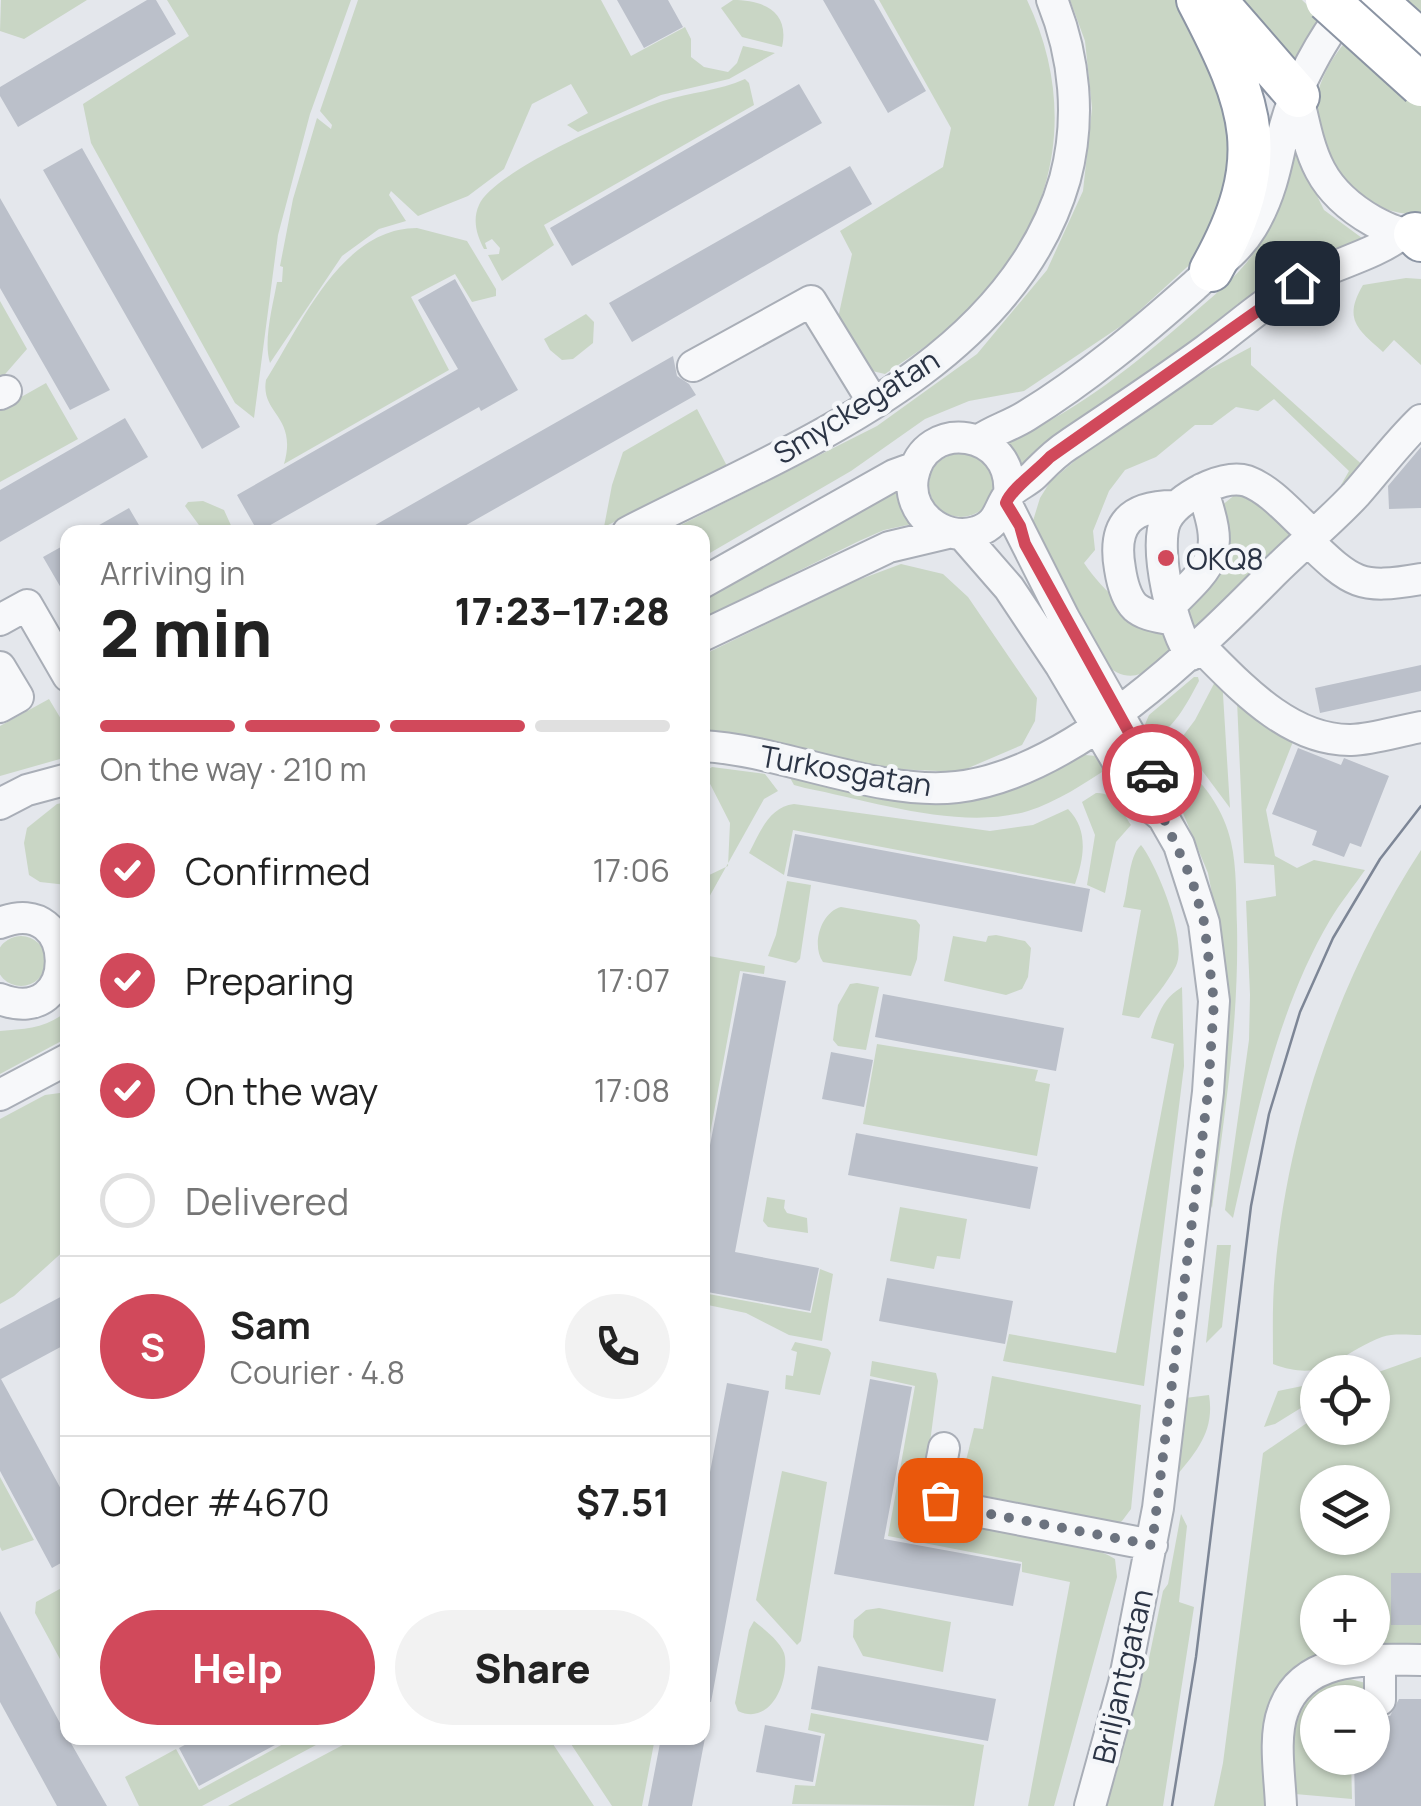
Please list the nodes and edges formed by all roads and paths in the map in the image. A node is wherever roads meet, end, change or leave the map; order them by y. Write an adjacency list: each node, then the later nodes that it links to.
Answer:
1 (1052, 0): 13 (street, Smyckegatan)
2 (1198, 0): 11 (highway)
3 (1214, 0): 9 (highway)
4 (1327, 0): 8 (highway, bridge)
5 (1356, 0): 9 (street)
6 (1374, 0): 7 (highway)
7 (1421, 42)
8 (1421, 85)
9 (1298, 96): 10 (street); 11 (street)
10 (1415, 235): 18 (street)
11 (1210, 270): 15 (street)
12 (693, 366): 13 (street)
13 (874, 402): 19 (street, Smyckegatan)
14 (1421, 420): 21 (street, Turkosgatan)
15 (978, 440): 16 (street); 18 (street)
16 (916, 468): 20 (street); 22 (street)
17 (1190, 497): 21 (street); 24 (street); 24 (street); 24 (street)
18 (1008, 498): 20 (street); 31 (street, Briljantgatan)
19 (642, 525)
20 (955, 533): 26 (street); 31 (street, Briljantgatan)
21 (1311, 538): 23 (street); 27 (street, Turkosgatan)
22 (710, 579)
23 (1421, 580)
24 (1172, 613): 27 (street)
25 (0, 620): 28 (street)
26 (710, 632)
27 (1196, 651): 31 (street, Turkosgatan); 32 (street)
28 (60, 662)
29 (0, 667): 30 (street)
30 (0, 708)
31 (1107, 718): 33 (street, Turkosgatan); 45 (street, Briljantgatan)
32 (1421, 727)
33 (710, 748)
34 (60, 781): 35 (street)
35 (0, 804)
36 (60, 919): 37 (street)
37 (34, 921): 38 (street); 39 (street)
38 (0, 923)
39 (60, 946)
40 (60, 978): 41 (street)
41 (4, 1004)
42 (60, 1063): 43 (street)
43 (0, 1095)
44 (944, 1448): 45 (street, Briljantgatan)
45 (1152, 1545): 49 (street, Briljantgatan)
46 (1390, 1660): 47 (street)
47 (1421, 1660)
48 (1332, 1665): 50 (street)
49 (1090, 1806)
50 (1280, 1806)

